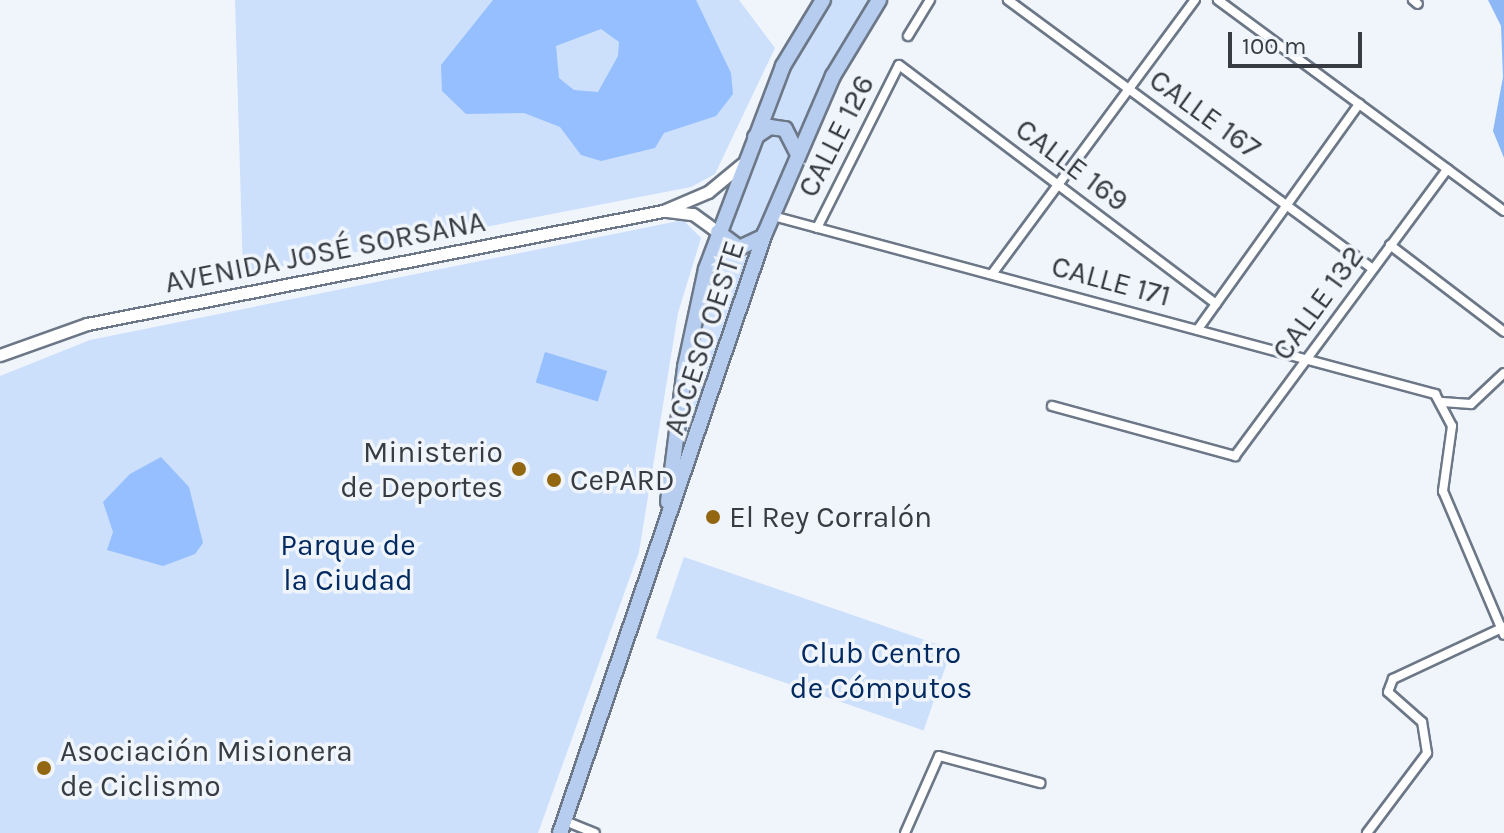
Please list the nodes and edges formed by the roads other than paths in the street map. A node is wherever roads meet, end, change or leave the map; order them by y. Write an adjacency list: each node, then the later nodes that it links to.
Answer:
1 (823, 0): 11 (highway, ACCESO OESTE)
2 (879, 0): 12 (highway, ACCESO OESTE)
3 (930, 0): 7 (street)
4 (1008, 0): 9 (street, CALLE 167)
5 (1195, 0): 9 (street)
6 (1218, 0): 10 (street)
7 (908, 36)
8 (899, 65): 15 (street, CALLE 169); 20 (street, CALLE 126)
9 (1130, 88): 15 (street); 16 (street, CALLE 167)
10 (1359, 104): 14 (street); 16 (street)
11 (753, 140): 12 (highway); 13 (highway, ACCESO OESTE)
12 (797, 154): 19 (highway, ACCESO OESTE)
13 (742, 164): 17 (street, AVENIDA JOSÉ SORSANA); 21 (highway, ACCESO OESTE)
14 (1447, 169): 18 (street); 23 (street, CALLE 132)
15 (1059, 184): 25 (street); 26 (street, CALLE 169)
16 (1288, 205): 24 (street, CALLE 167); 26 (street)
17 (663, 211): 21 (street, AVENIDA JOSÉ SORSANA); 29 (street, AVENIDA JOSÉ SORSANA)
18 (1504, 211)
19 (773, 216): 20 (street, CALLE 171); 22 (highway, ACCESO OESTE)
20 (817, 228): 25 (street, CALLE 171)
21 (718, 232): 22 (highway); 34 (highway, ACCESO OESTE)
22 (765, 233): 34 (highway, ACCESO OESTE)
23 (1390, 245): 24 (street, CALLE 132); 28 (street)
24 (1373, 269): 30 (street, CALLE 132)
25 (992, 274): 27 (street, CALLE 171)
26 (1216, 304): 27 (street)
27 (1198, 329): 30 (street, CALLE 171)
28 (1504, 332)
29 (0, 355)
30 (1305, 359): 32 (street, CALLE 171); 33 (street, CALLE 132)
31 (1504, 373): 32 (street)
32 (1438, 398): 35 (street)
33 (1052, 406)
34 (656, 557): 37 (highway)
35 (1503, 630): 40 (street)
36 (1040, 783): 39 (street)
37 (562, 827): 38 (street)
38 (589, 832)
39 (905, 833)
40 (1367, 833)

